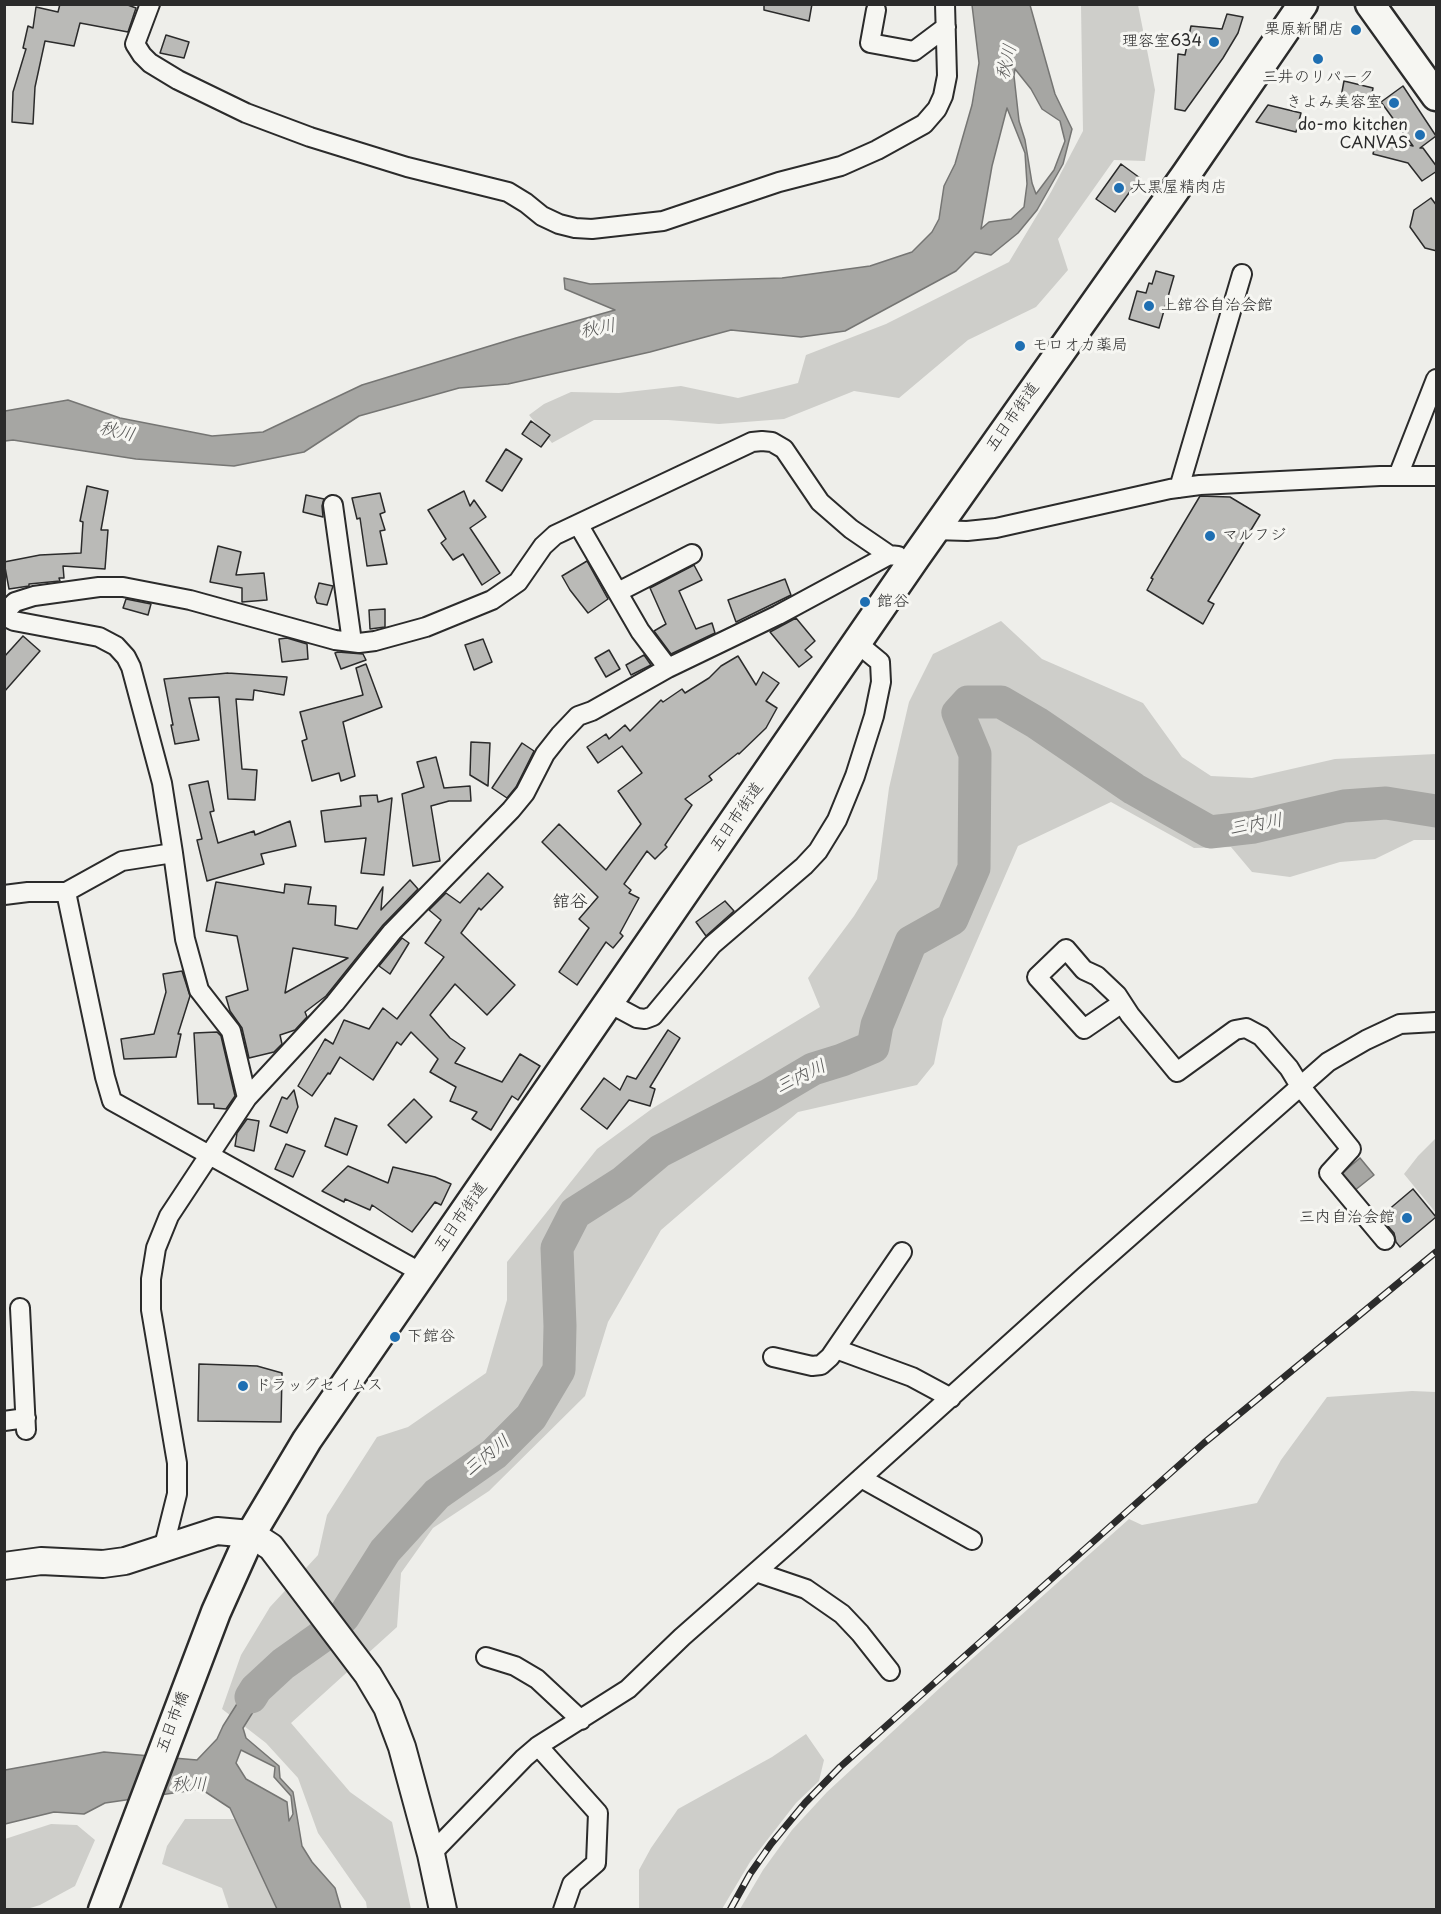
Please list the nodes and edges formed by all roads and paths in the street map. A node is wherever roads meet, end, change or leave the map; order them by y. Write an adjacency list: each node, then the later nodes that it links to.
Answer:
1 (150, 4): 6 (street)
2 (945, 4): 6 (street)
3 (1303, 4): 15 (main road, 五日市街道)
4 (1370, 4): 7 (main road)
5 (876, 10): 6 (street)
6 (946, 27)
7 (1437, 96)
8 (1242, 274): 12 (street)
9 (1437, 379): 10 (street)
10 (1398, 476): 11 (street); 12 (street)
11 (1437, 476)
12 (1179, 488): 15 (street)
13 (333, 505): 20 (street)
14 (578, 524): 17 (street); 18 (street); 20 (street)
15 (934, 530): 17 (main road, 五日市街道)
16 (692, 554): 18 (street)
17 (902, 556): 21 (main road, 五日市街道); 22 (street)
18 (618, 592): 22 (street)
19 (4, 614): 20 (street); 23 (street)
20 (352, 642)
21 (857, 643): 26 (main road, 五日市街道); 26 (street)
22 (668, 668): 30 (street)
23 (173, 853): 24 (street); 30 (street)
24 (66, 892): 25 (street); 31 (street)
25 (4, 895)
26 (609, 1003): 34 (main road, 五日市街道)
27 (1122, 1003): 27 (street); 29 (street)
28 (1437, 1022): 29 (street)
29 (1300, 1086): 32 (street); 38 (street)
30 (247, 1098): 31 (street)
31 (211, 1154): 34 (street); 43 (street)
32 (1385, 1240)
33 (902, 1252): 36 (street)
34 (422, 1273): 41 (main road, 五日市街道)
35 (20, 1308): 39 (street)
36 (836, 1349): 37 (street); 38 (street)
37 (773, 1357)
38 (951, 1398): 40 (street)
39 (4, 1420)
40 (861, 1478): 42 (street); 45 (street)
41 (251, 1534): 43 (street); 46 (main road, 五日市街道); 51 (street)
42 (972, 1540)
43 (163, 1550): 44 (street)
44 (4, 1566)
45 (756, 1572): 48 (street); 49 (street)
46 (201, 1648): 52 (main road, 五日市橋)
47 (486, 1657): 49 (street)
48 (890, 1671)
49 (582, 1720): 50 (street)
50 (538, 1746): 51 (street); 54 (street)
51 (431, 1854): 53 (street)
52 (103, 1910)
53 (443, 1910)
54 (563, 1910)

